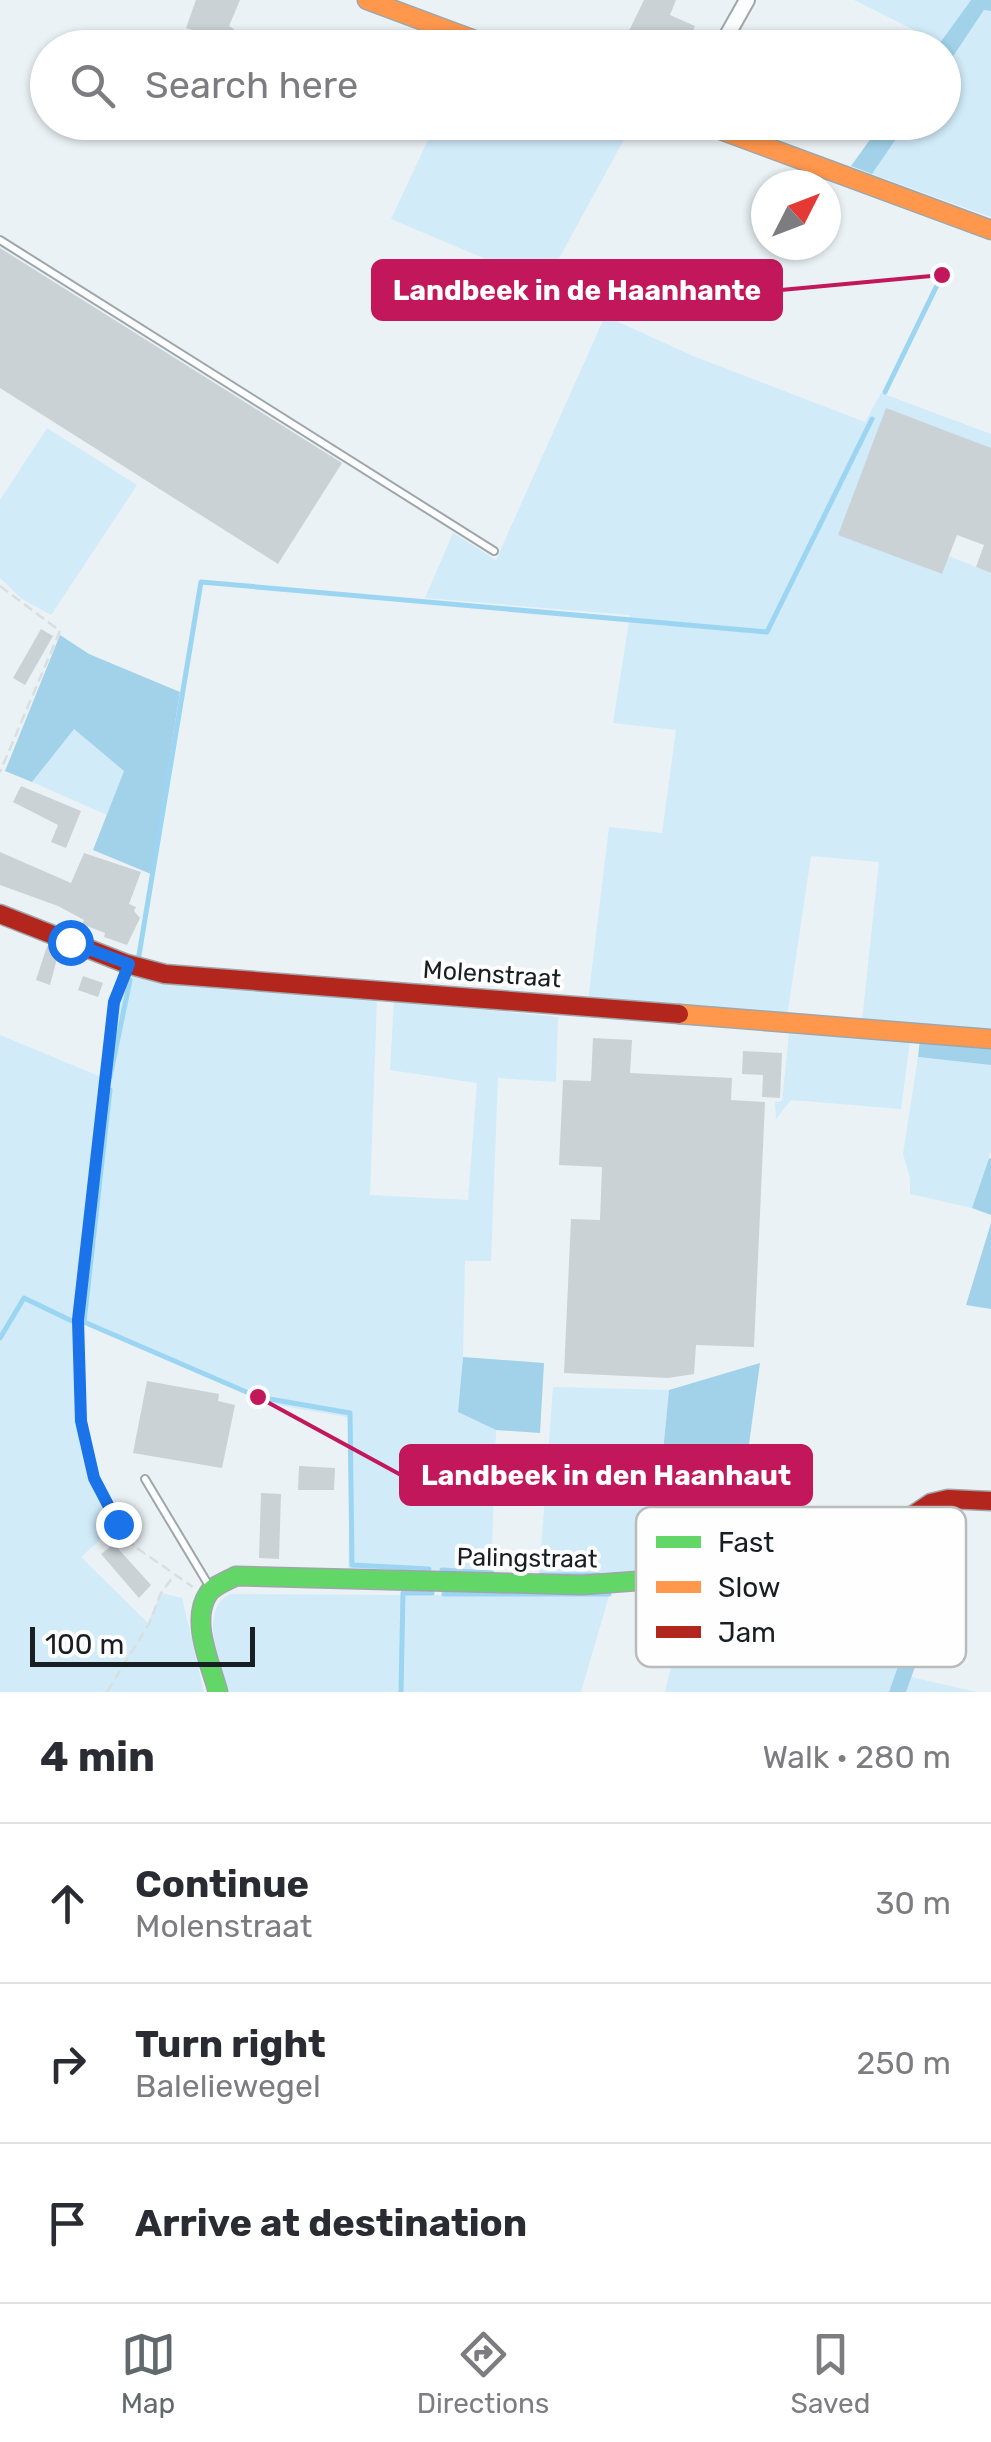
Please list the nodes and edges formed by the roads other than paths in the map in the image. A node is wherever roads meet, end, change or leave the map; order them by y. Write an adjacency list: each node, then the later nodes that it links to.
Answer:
1 (367, 0): 3 (street)
2 (747, 0): 4 (street)
3 (448, 30)
4 (730, 30)
5 (748, 140): 6 (street)
6 (991, 230)
7 (0, 240): 8 (lane)
8 (494, 552)
9 (0, 914): 10 (street, Molenstraat)
10 (991, 1039)
11 (145, 1479): 15 (lane)
12 (991, 1500): 13 (street, Palingstraat)
13 (924, 1507)
14 (636, 1582): 15 (street, Palingstraat)
15 (209, 1593): 16 (street)
16 (218, 1692)

